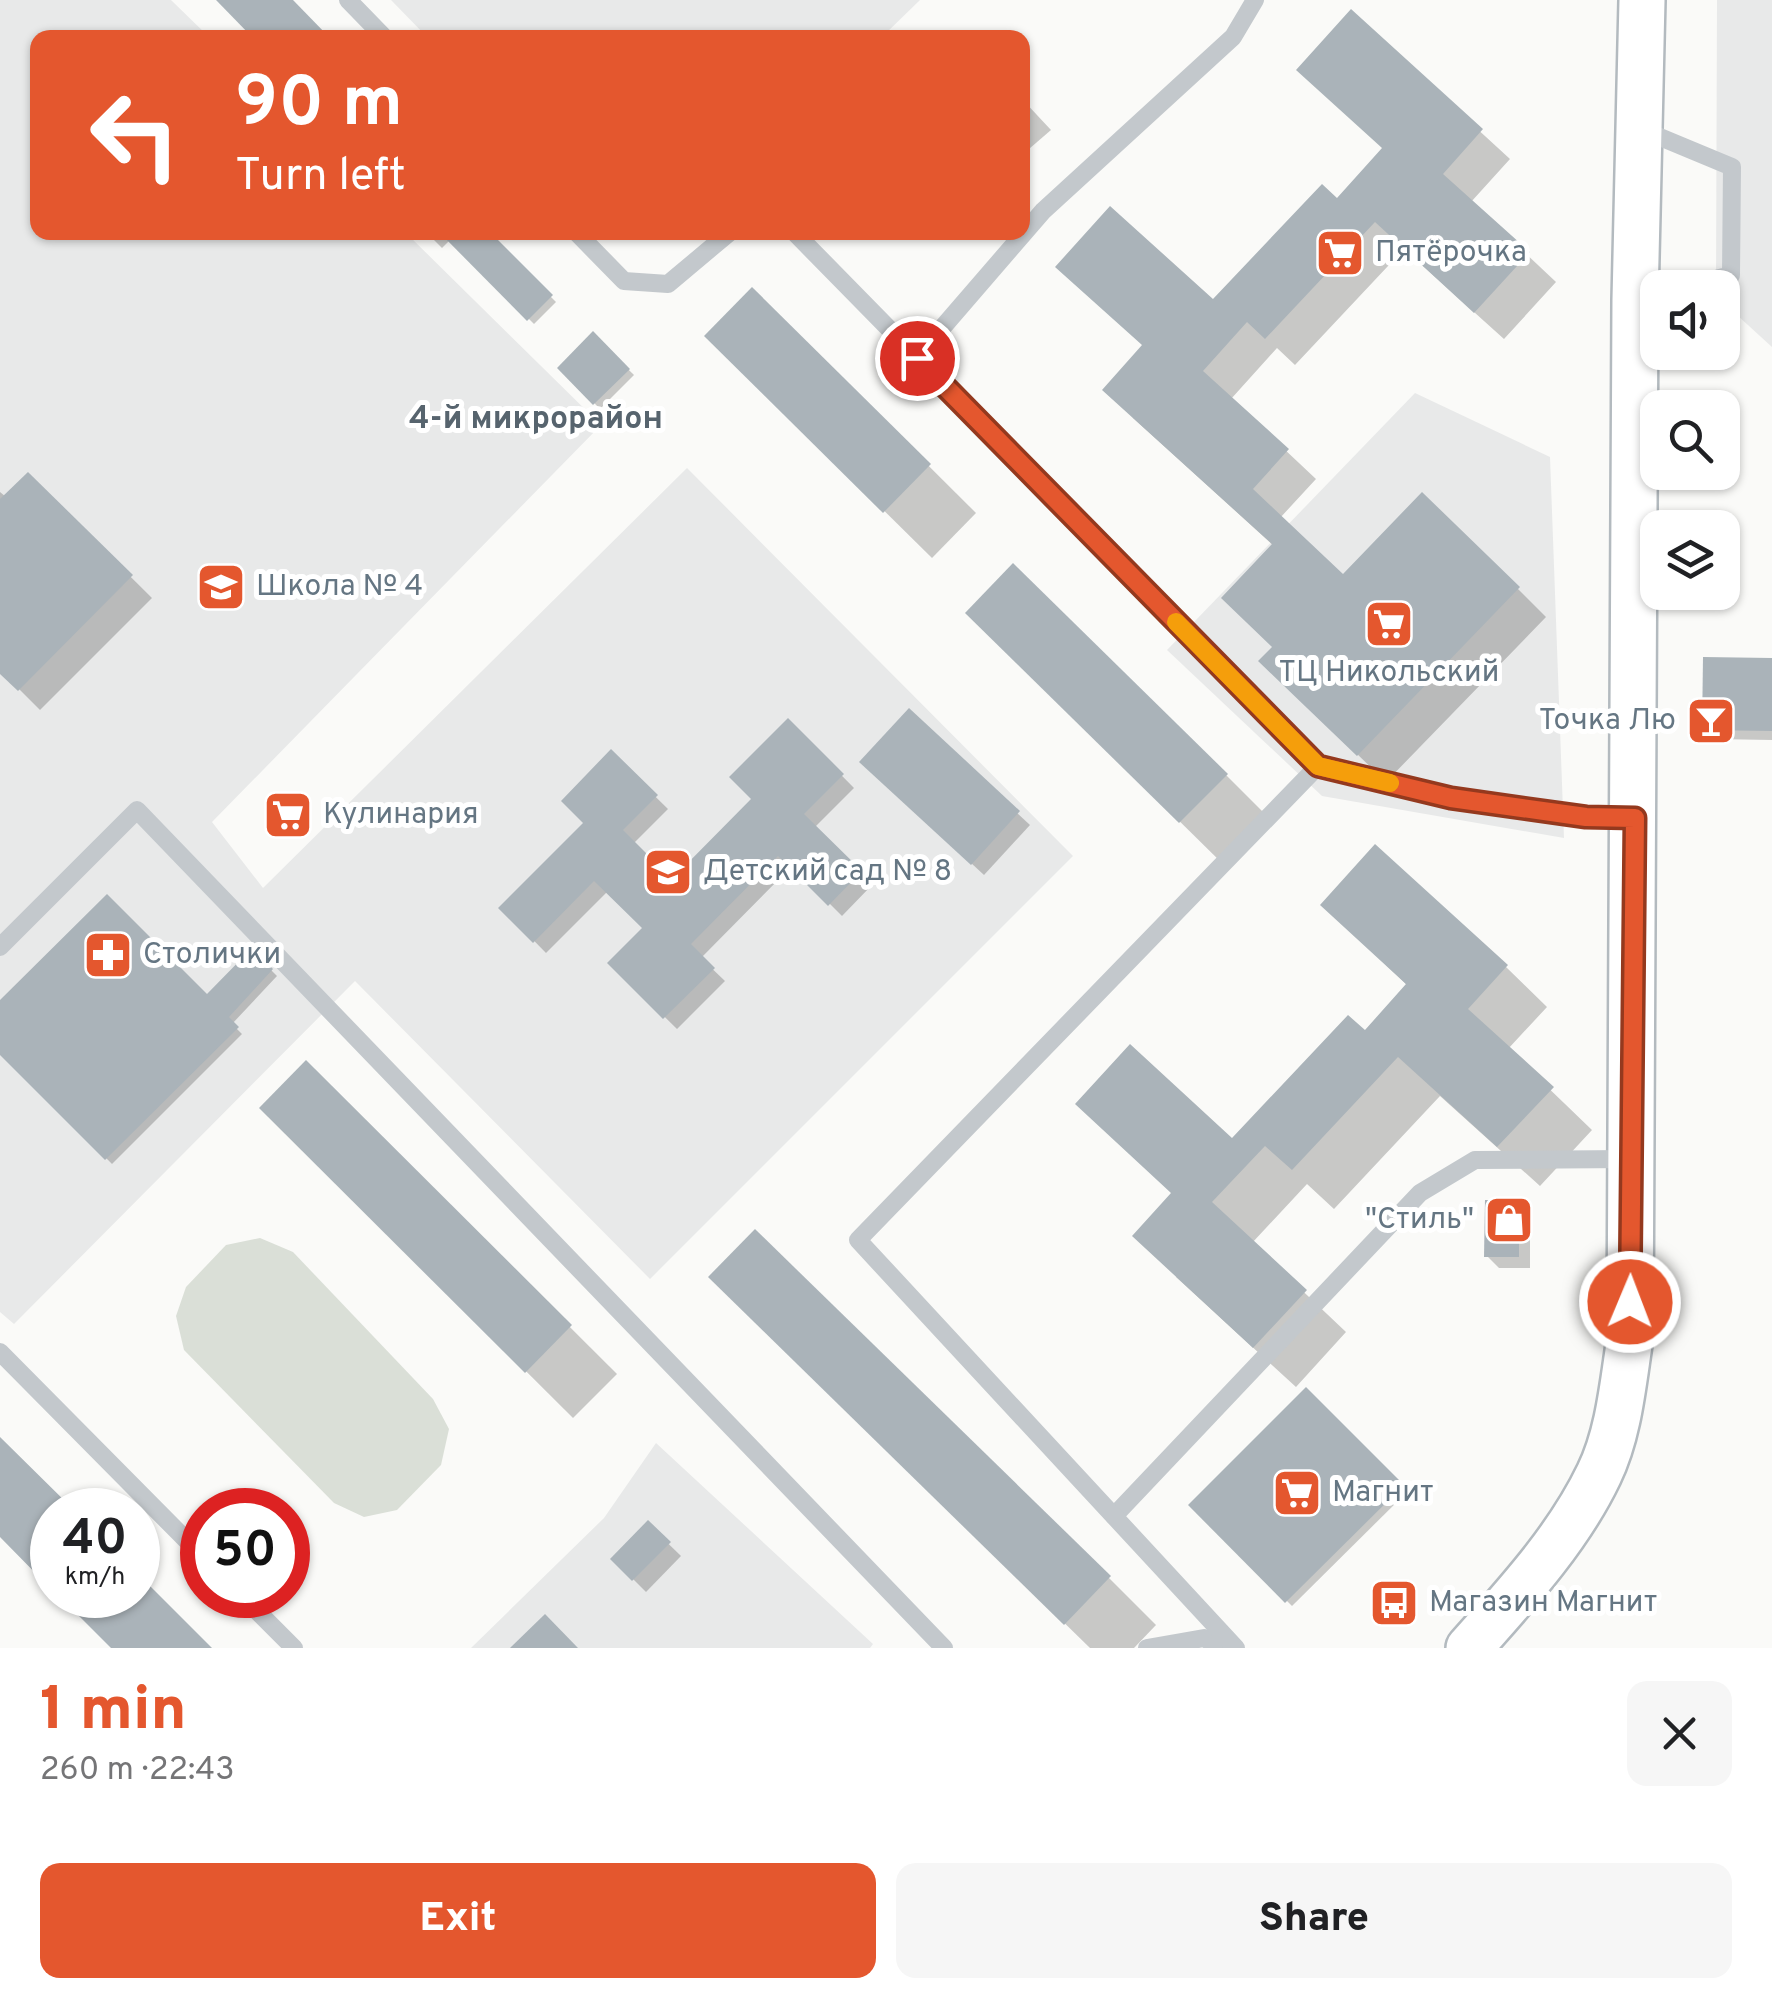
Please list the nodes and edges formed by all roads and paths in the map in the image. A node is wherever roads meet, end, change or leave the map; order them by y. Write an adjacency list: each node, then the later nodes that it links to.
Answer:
1 (348, 0): 4 (lane)
2 (1255, 0): 6 (lane)
3 (1642, 0): 5 (main road)
4 (377, 30)
5 (1638, 128): 11 (main road); 12 (lane)
6 (1030, 226)
7 (584, 240): 8 (lane)
8 (720, 240)
9 (802, 240): 13 (lane)
10 (1018, 240): 13 (lane)
11 (1645, 270)
12 (1731, 270)
13 (917, 358): 15 (lane)
14 (1644, 370): 16 (main road)
15 (1318, 766): 16 (lane); 20 (lane)
16 (1635, 818): 18 (main road)
17 (0, 947): 24 (lane)
18 (1632, 1159): 20 (lane); 28 (main road)
19 (0, 1352): 21 (lane)
20 (1114, 1516): 27 (lane)
21 (180, 1534)
22 (264, 1618): 23 (lane)
23 (294, 1648)
24 (944, 1648)
25 (1147, 1648): 26 (lane)
26 (1222, 1648)
27 (1236, 1648)
28 (1469, 1648)

